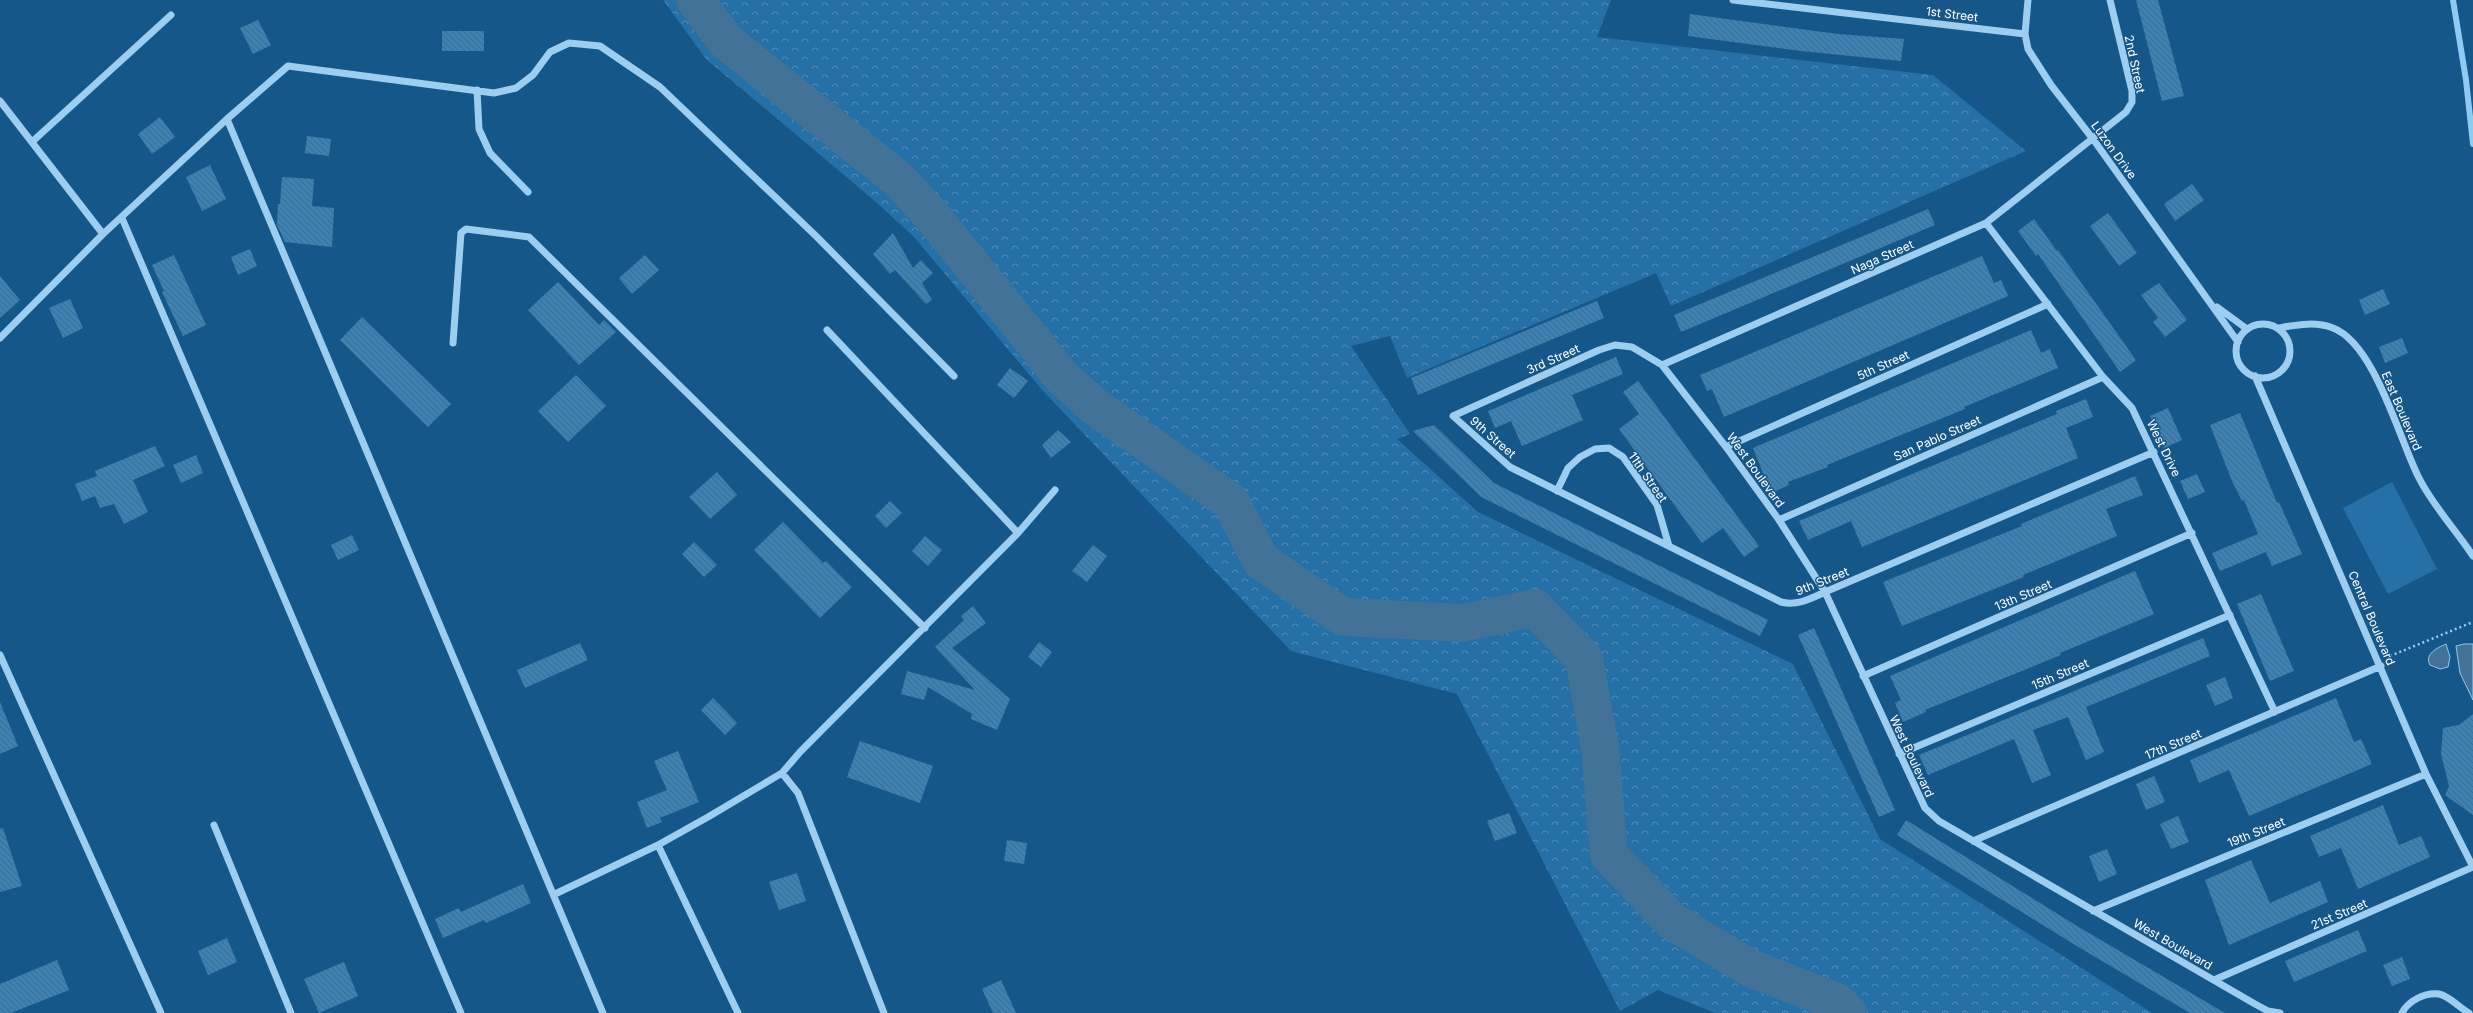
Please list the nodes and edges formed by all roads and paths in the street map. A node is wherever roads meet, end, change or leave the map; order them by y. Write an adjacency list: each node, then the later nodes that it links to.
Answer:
1 (1733, 0): 5 (street, 1st Street)
2 (2028, 0): 5 (street, Luzon Drive)
3 (2110, 0): 9 (street, 2nd Street)
4 (171, 15): 10 (street)
5 (2025, 34): 9 (street, Luzon Drive)
6 (477, 90): 8 (street); 11 (street); 24 (street)
7 (0, 101): 10 (street)
8 (227, 119): 12 (street); 52 (street)
9 (2093, 139): 13 (street, Naga Street); 15 (street, Luzon Drive)
10 (33, 141): 14 (street)
11 (528, 192)
12 (122, 218): 14 (street); 57 (street)
13 (1986, 223): 16 (street, West Drive); 23 (street, Naga Street)
14 (103, 234): 20 (street)
15 (2212, 303): 18 (street); 21 (street, Luzon Drive)
16 (2048, 304): 26 (street, West Drive); 28 (street, 5th Street)
17 (2278, 328): 18 (street); 25 (street); 36 (street, East Boulevard)
18 (2247, 329): 21 (street)
19 (827, 330): 34 (street)
20 (0, 338)
21 (2238, 342): 25 (street)
22 (453, 343): 40 (street)
23 (1662, 365): 27 (street, 3rd Street); 28 (street, West Boulevard)
24 (954, 376)
25 (2255, 376): 42 (street, Central Boulevard)
26 (2103, 378): 29 (street, West Drive); 32 (street, San Pablo Street)
27 (1453, 416): 31 (street, 9th Street)
28 (1726, 447): 32 (street, West Boulevard)
29 (2154, 452): 33 (street, West Drive); 37 (street, 9th Street)
30 (1055, 490): 34 (street)
31 (1558, 491): 35 (street, 9th Street); 35 (street, 11th Street)
32 (1779, 520): 37 (street, West Boulevard)
33 (2192, 533): 38 (street, West Drive); 43 (street, 13th Street)
34 (1018, 534): 40 (street)
35 (1669, 546): 37 (street, 9th Street)
36 (2473, 556)
37 (1825, 592): 43 (street, West Boulevard)
38 (2230, 615): 44 (street, West Drive); 45 (street, 15th Street)
39 (2473, 622): 42 (path)
40 (925, 628): 46 (street)
41 (0, 655): 55 (street)
42 (2379, 664): 44 (street, 17th Street); 47 (street, Central Boulevard)
43 (1863, 676): 45 (street, West Boulevard)
44 (2275, 712): 49 (street, 17th Street)
45 (1899, 754): 49 (street, West Boulevard)
46 (782, 773): 50 (street); 60 (street)
47 (2426, 774): 51 (street, Central Boulevard); 53 (street, 19th Street)
48 (214, 825): 56 (street)
49 (1973, 841): 53 (street, West Boulevard)
50 (658, 845): 52 (street); 59 (street)
51 (2473, 867): 54 (street, 21st Street)
52 (555, 894): 58 (street)
53 (2093, 911): 54 (street, West Boulevard)
54 (2214, 980): 61 (street, West Boulevard)
55 (161, 1013)
56 (291, 1013)
57 (461, 1013)
58 (603, 1013)
59 (738, 1013)
60 (884, 1013)
61 (2280, 1013)
62 (2402, 1013): 63 (street)
63 (2469, 1013)

